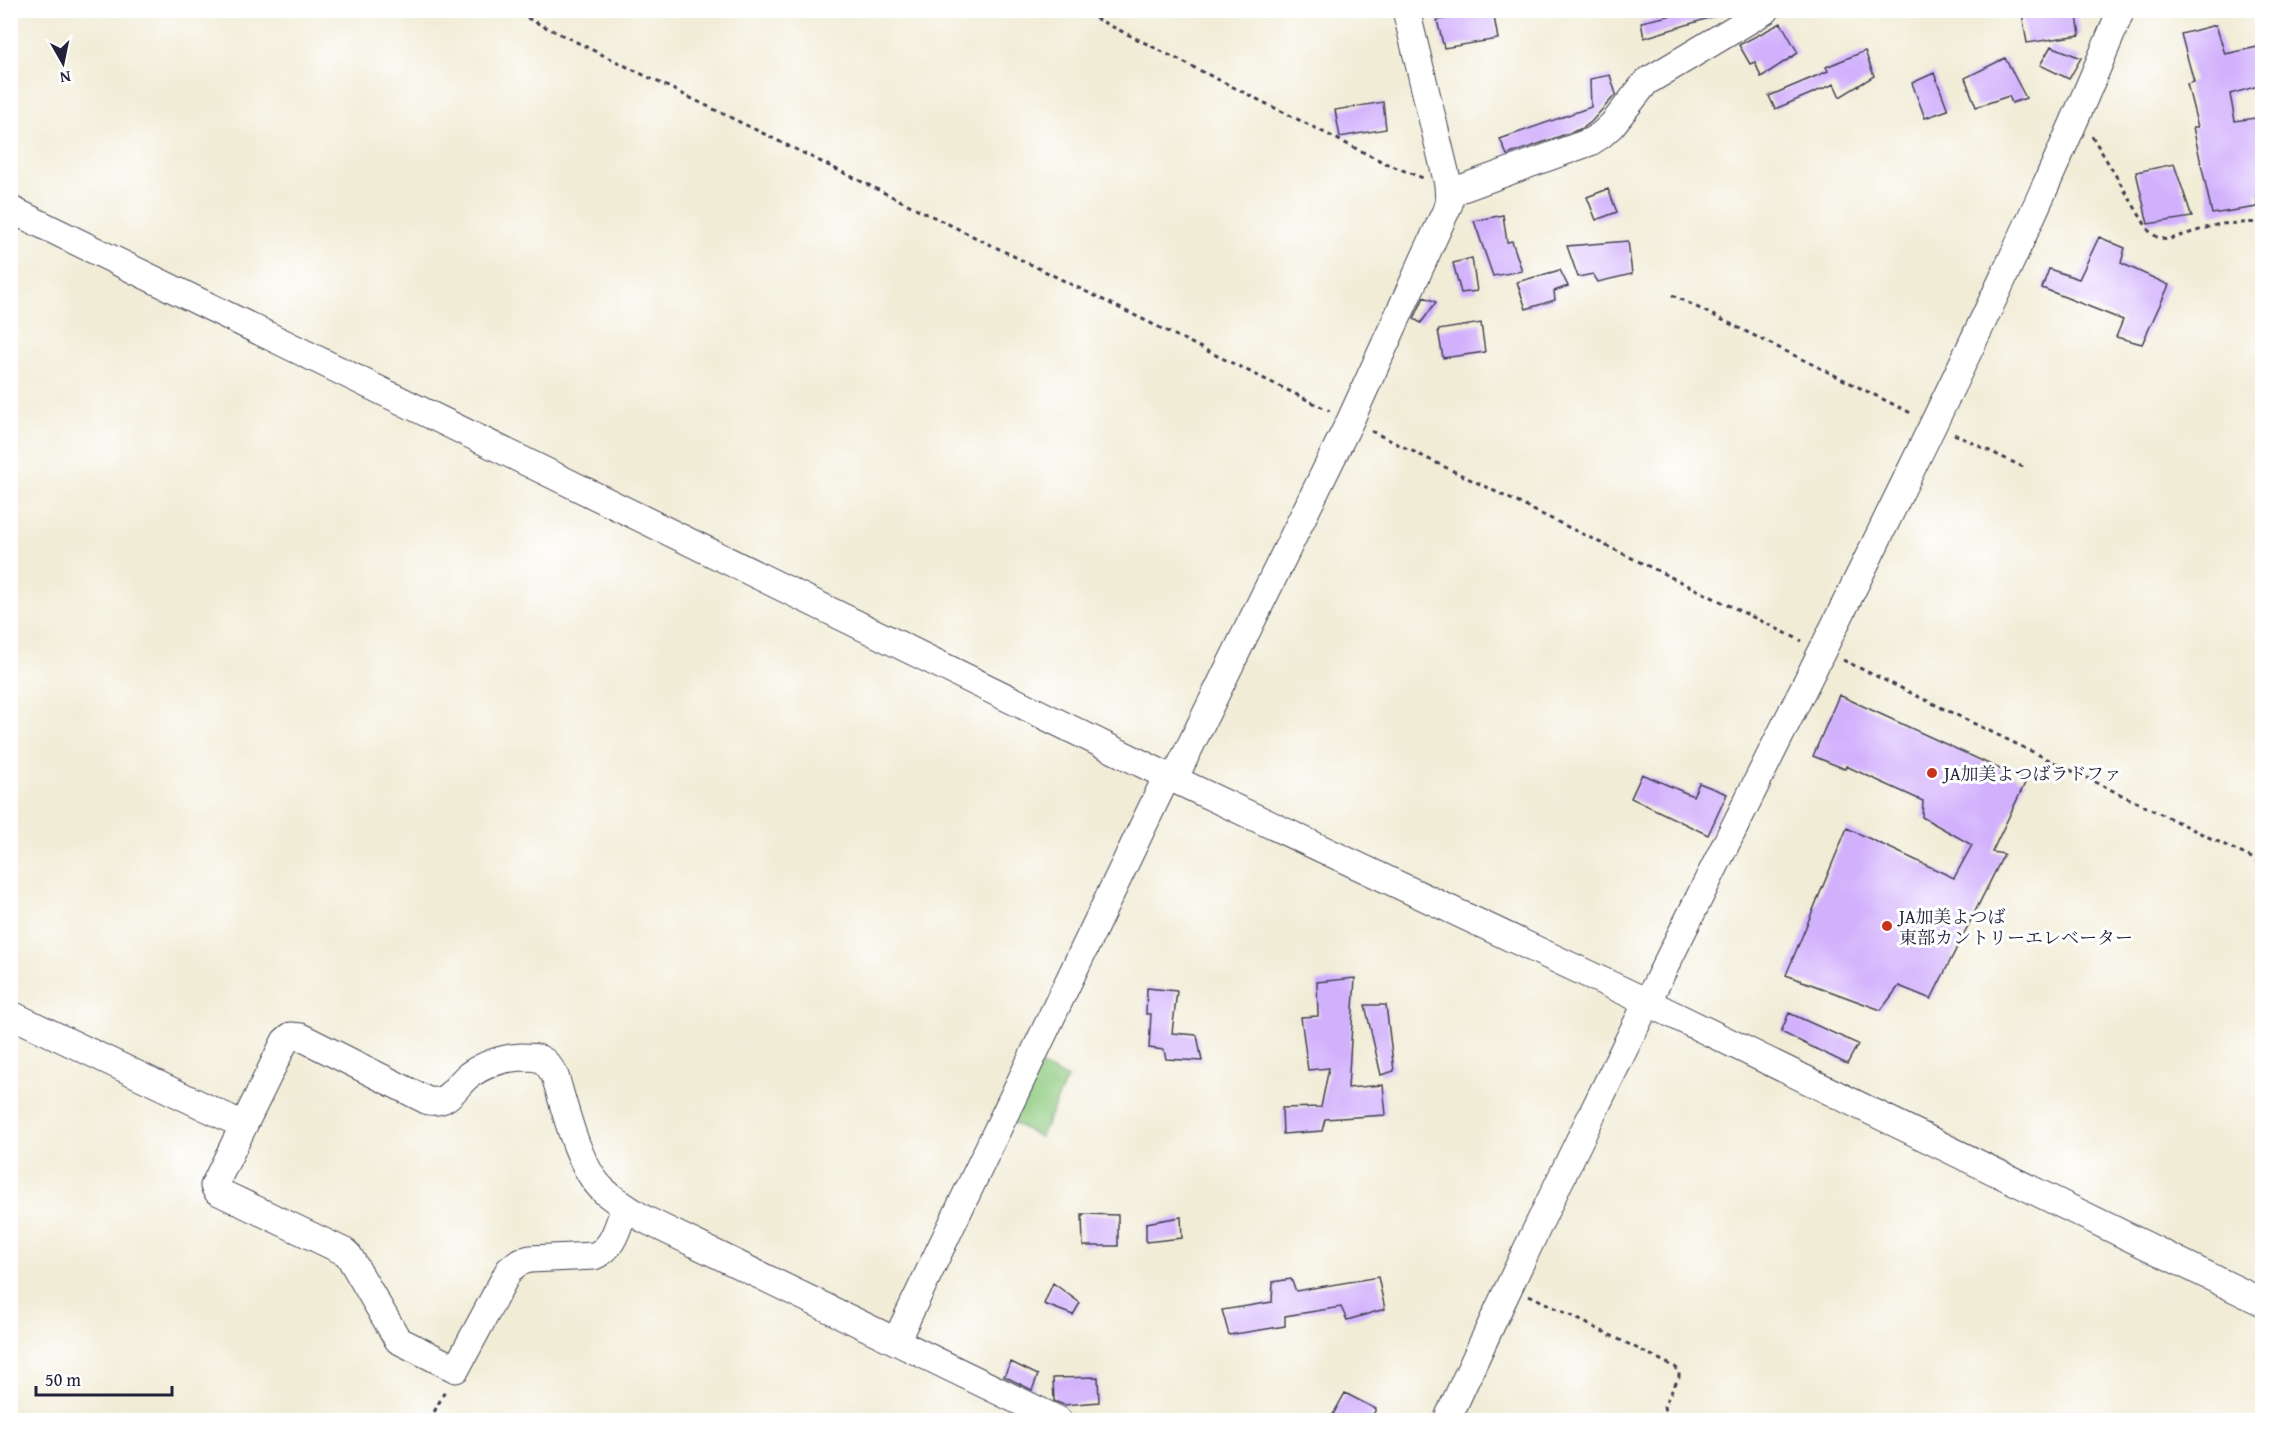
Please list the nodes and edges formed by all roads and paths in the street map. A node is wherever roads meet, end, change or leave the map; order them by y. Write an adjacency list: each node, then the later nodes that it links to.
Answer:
1 (511, 10): 11 (path)
2 (1079, 10): 7 (path)
3 (1406, 10): 7 (street)
4 (1766, 10): 7 (street)
5 (2121, 10): 6 (street)
6 (2079, 114): 9 (path); 12 (street)
7 (1448, 189): 11 (street)
8 (10, 209): 15 (street)
9 (2262, 222)
10 (1672, 295): 12 (path)
11 (1350, 421): 14 (path); 15 (street)
12 (1934, 424): 13 (path); 14 (street)
13 (2023, 467)
14 (1822, 651): 16 (path); 17 (street)
15 (1178, 768): 17 (street); 23 (street)
16 (2262, 863)
17 (1647, 1002): 21 (street); 22 (street)
18 (10, 1014): 19 (street)
19 (243, 1125): 20 (street); 24 (street)
20 (626, 1207): 23 (street); 24 (street)
21 (1509, 1286): 27 (street); 28 (path)
22 (2262, 1302)
23 (896, 1341): 26 (street)
24 (456, 1369): 25 (path)
25 (430, 1420)
26 (1058, 1420)
27 (1448, 1420)
28 (1666, 1420)

